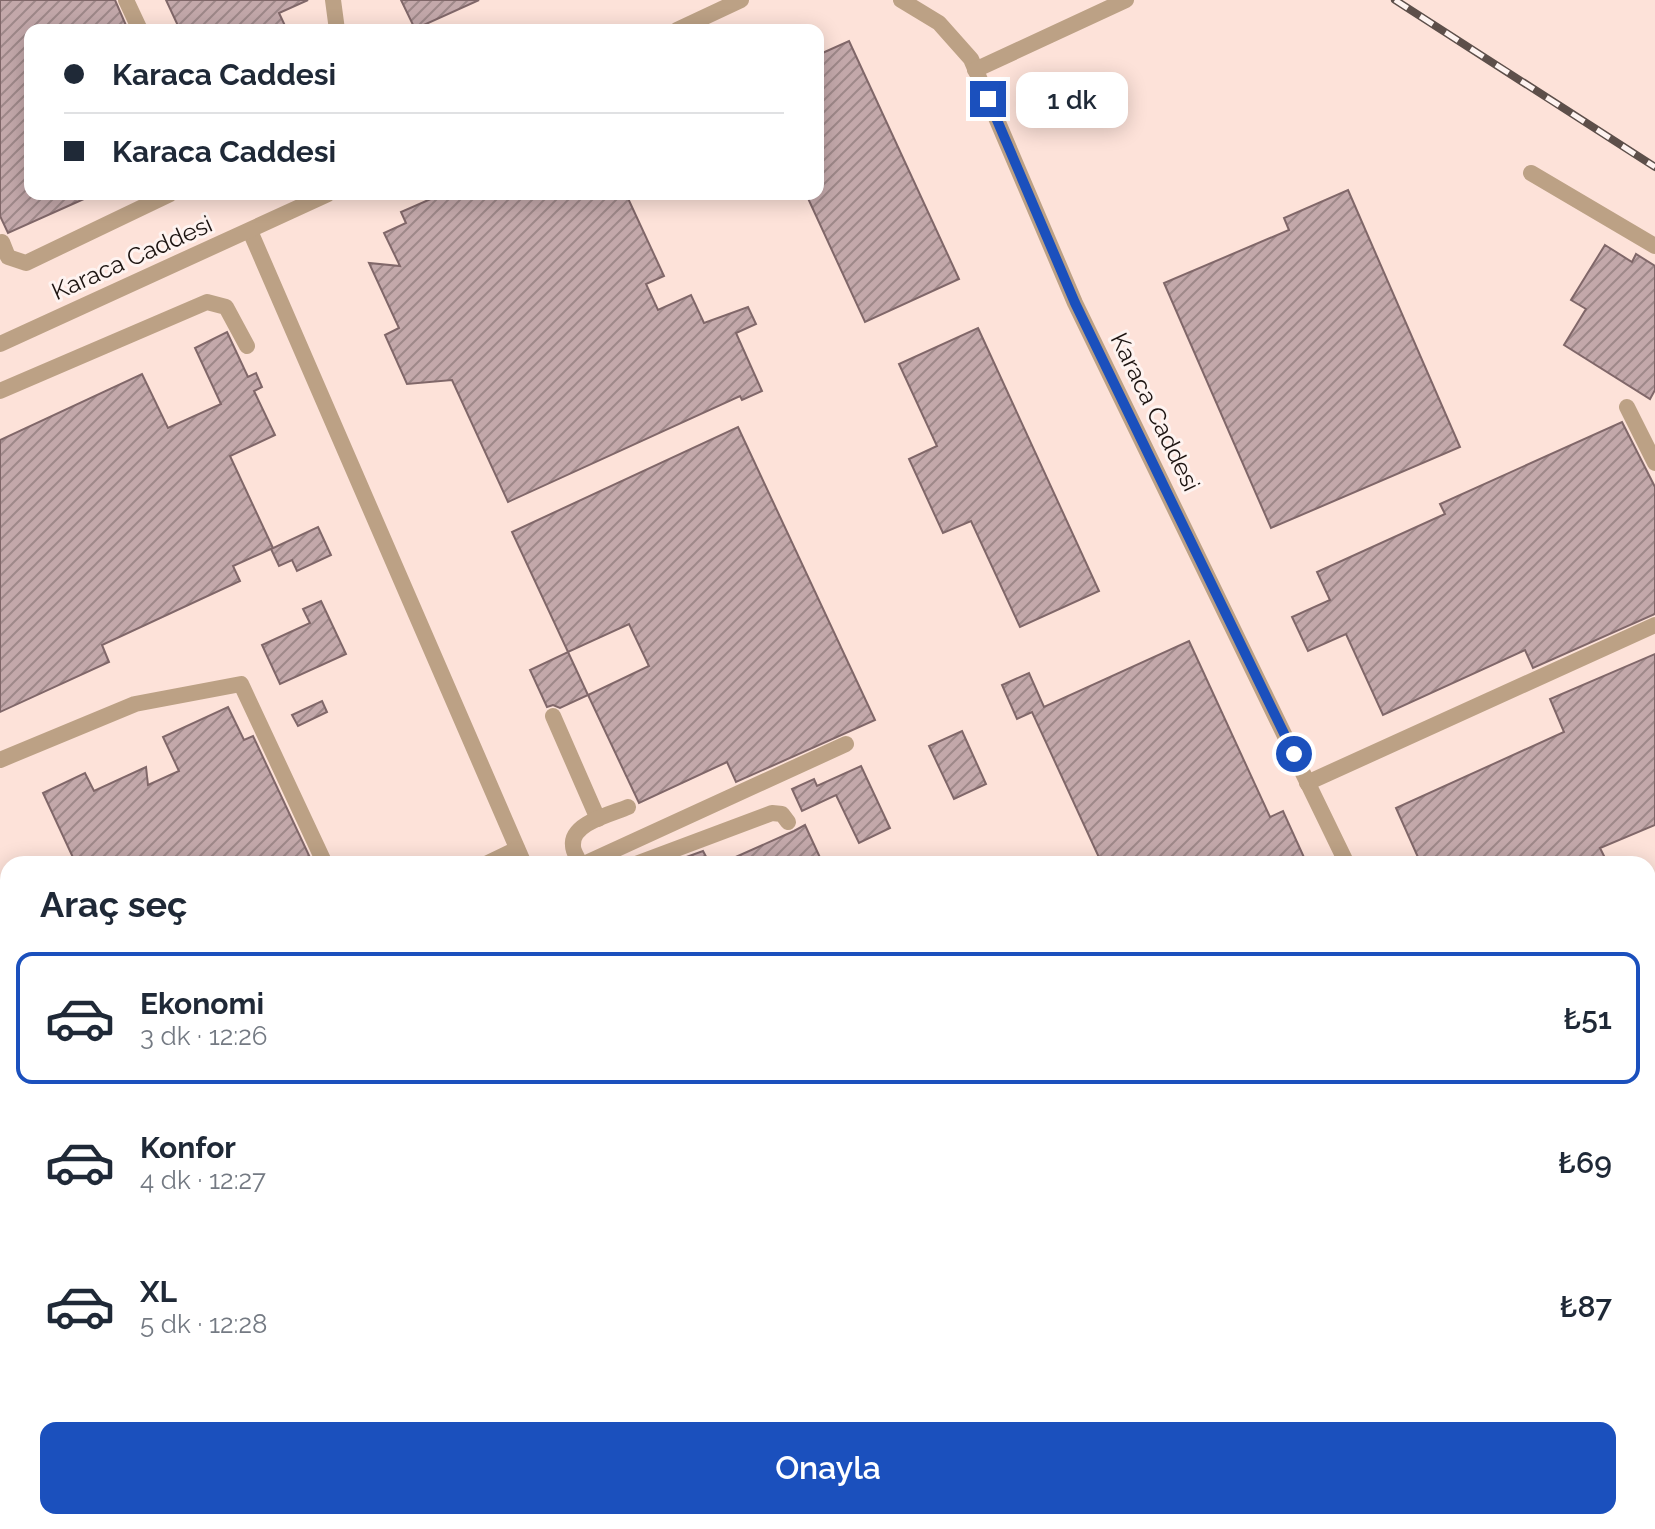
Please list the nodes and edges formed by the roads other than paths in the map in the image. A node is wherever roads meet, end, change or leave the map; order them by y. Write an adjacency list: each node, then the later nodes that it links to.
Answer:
1 (126, 0): 7 (street)
2 (333, 0): 8 (street)
3 (741, 0): 6 (street)
4 (901, 0): 10 (street, Karaca Caddesi)
5 (1126, 0): 10 (street)
6 (721, 4): 9 (street)
7 (137, 24)
8 (336, 24)
9 (687, 24)
10 (975, 70): 26 (street, Karaca Caddesi)
11 (1531, 173): 16 (street)
12 (157, 200): 15 (street)
13 (315, 200): 14 (street, Karaca Caddesi)
14 (250, 231): 17 (street, Karaca Caddesi); 31 (street)
15 (2, 242)
16 (1655, 246)
17 (0, 344)
18 (247, 346): 19 (street)
19 (0, 391)
20 (1627, 407): 21 (street)
21 (1655, 463)
22 (1655, 625): 26 (street)
23 (553, 716): 28 (street)
24 (846, 744): 33 (street)
25 (0, 760): 30 (street)
26 (1307, 783): 35 (street, Karaca Caddesi)
27 (628, 807): 28 (street)
28 (598, 819): 32 (street)
29 (788, 822): 34 (street)
30 (321, 856)
31 (520, 856)
32 (578, 856)
33 (600, 856)
34 (657, 856)
35 (1343, 856)

